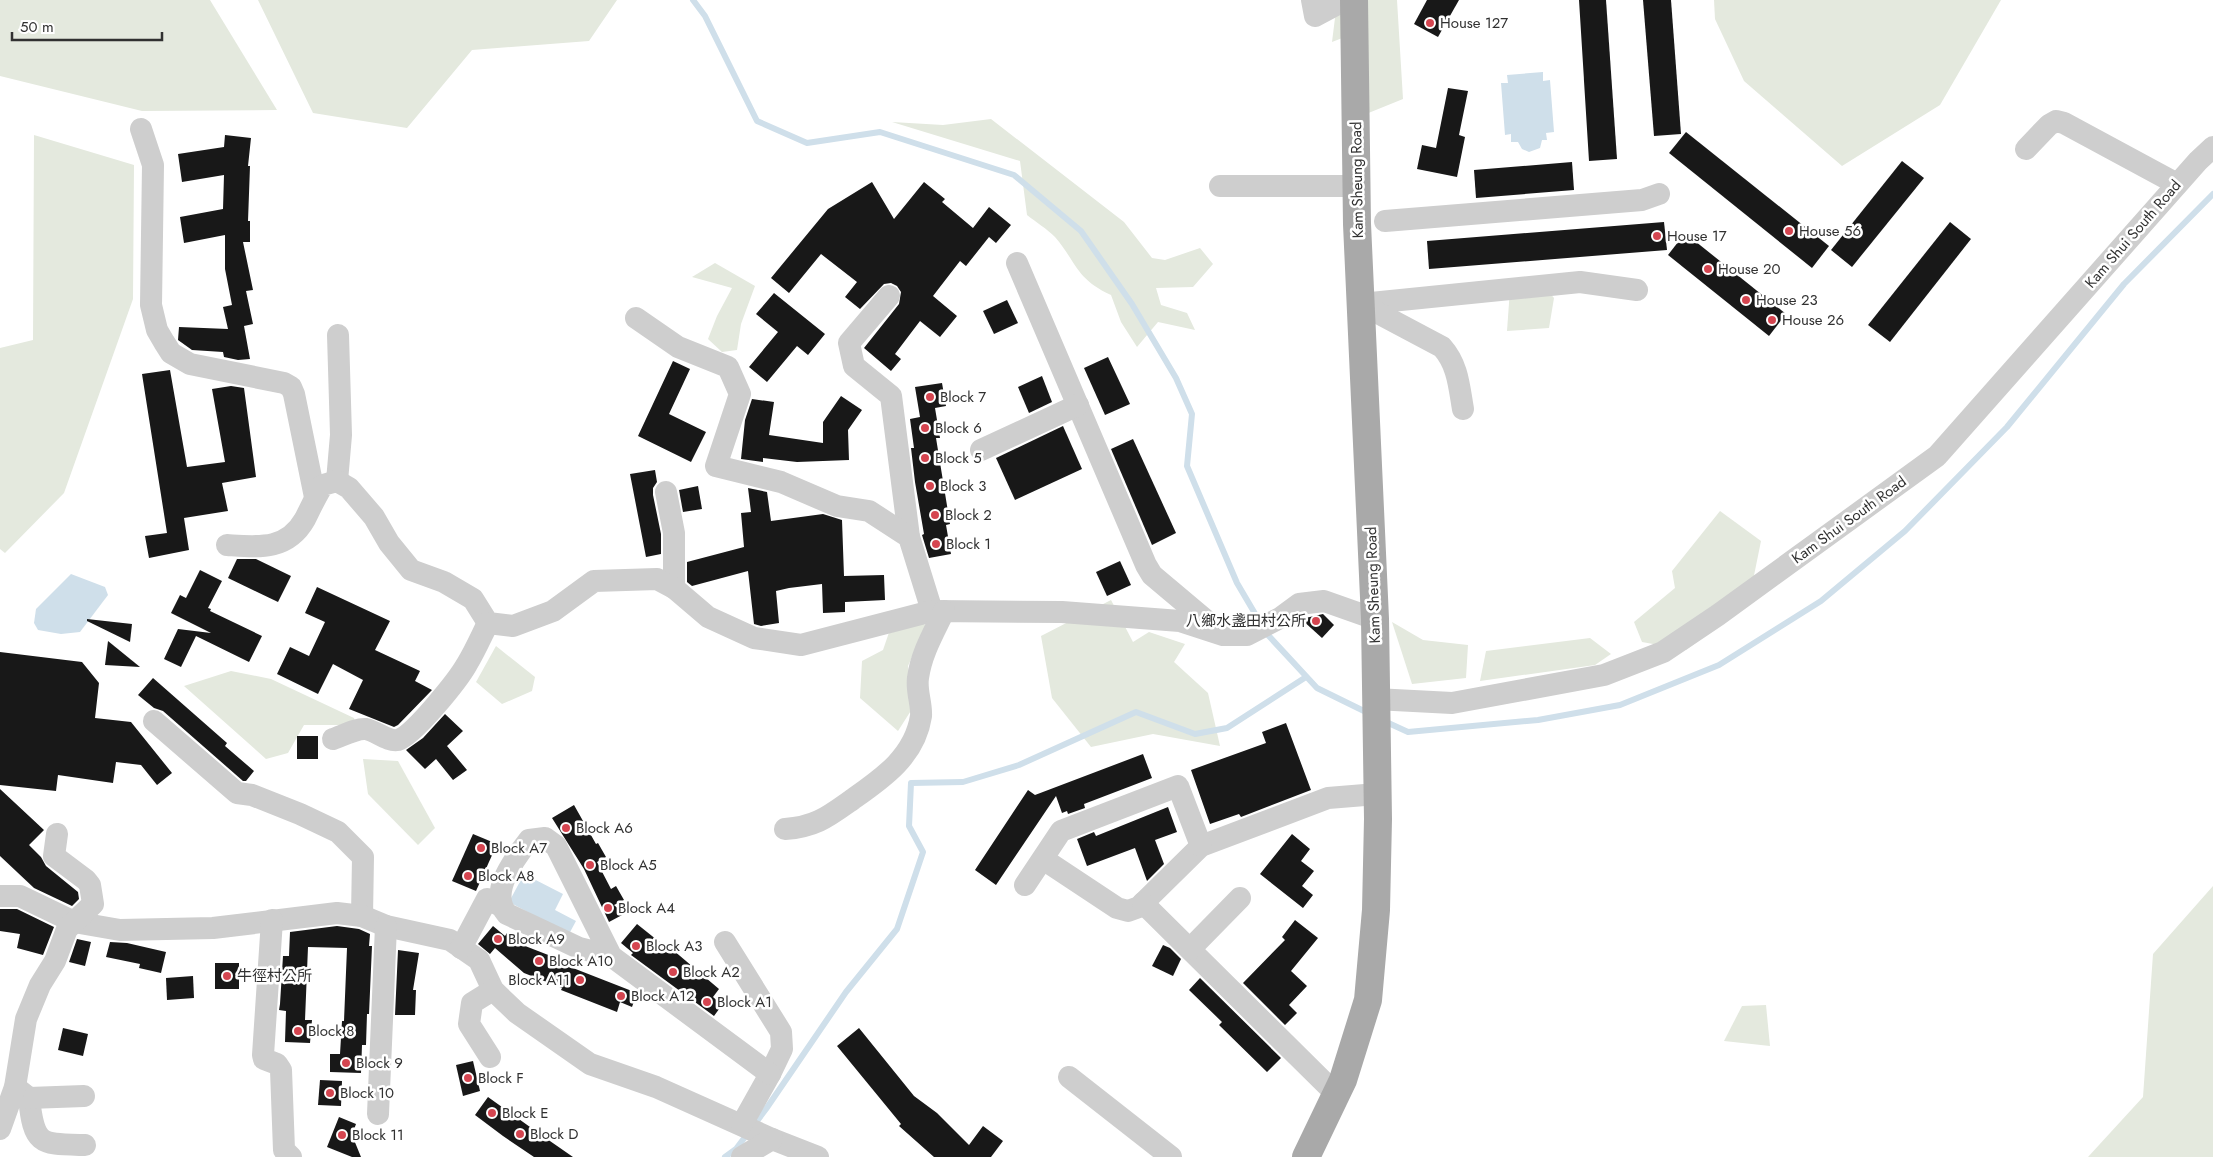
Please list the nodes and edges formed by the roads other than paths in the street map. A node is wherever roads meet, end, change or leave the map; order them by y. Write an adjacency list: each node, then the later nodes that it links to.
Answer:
1 (1312, 0): 2 (street)
2 (1345, 0)
3 (1354, 0): 9 (main road, Kam Sheung Road)
4 (141, 129): 23 (street)
5 (2213, 147): 7 (street, Kam Shui South Road)
6 (2026, 149): 7 (street)
7 (2178, 184): 31 (street, Kam Shui South Road)
8 (1220, 186): 9 (street)
9 (1357, 186): 15 (main road, Kam Sheung Road)
10 (1659, 194): 11 (street)
11 (1385, 221)
12 (1017, 263): 18 (street)
13 (1637, 290): 15 (street)
14 (889, 296): 24 (street)
15 (1361, 304): 19 (street); 28 (main road, Kam Sheung Road)
16 (636, 318): 24 (street)
17 (338, 335): 21 (street)
18 (1078, 406): 20 (street); 30 (street)
19 (1463, 409)
20 (981, 450)
21 (337, 481): 23 (street); 29 (street)
22 (666, 492): 26 (street)
23 (315, 497): 25 (street)
24 (909, 537): 27 (street)
25 (227, 545)
26 (674, 588): 27 (street); 29 (street)
27 (938, 611): 30 (street); 35 (street)
28 (1374, 619): 30 (street); 31 (main road, Kam Sheung Road)
29 (488, 623): 33 (street)
30 (1223, 635)
31 (1375, 703): 34 (main road, Kam Sheung Road)
32 (154, 721): 44 (street)
33 (333, 738)
34 (1377, 783): 37 (street); 57 (main road, Kam Sheung Road)
35 (785, 828)
36 (57, 834): 46 (street)
37 (1201, 846): 38 (street); 42 (street)
38 (1043, 859): 39 (street); 42 (street)
39 (1025, 885)
40 (0, 896): 46 (street)
41 (1240, 898): 50 (street)
42 (1143, 903): 50 (street)
43 (501, 906): 49 (street); 51 (street); 51 (street)
44 (362, 916): 45 (street); 47 (street)
45 (272, 920): 46 (street); 63 (street)
46 (74, 922): 56 (street)
47 (386, 926): 49 (street); 59 (street)
48 (725, 942): 54 (street)
49 (461, 948): 52 (street)
50 (1190, 949): 57 (street)
51 (611, 956): 54 (street)
52 (493, 990): 53 (street); 61 (street)
53 (490, 1057)
54 (770, 1074): 61 (street)
55 (1070, 1077): 66 (street)
56 (22, 1093): 58 (street); 60 (street); 62 (street)
57 (1336, 1094): 67 (main road, Kam Sheung Road)
58 (84, 1096)
59 (378, 1114)
60 (0, 1129)
61 (755, 1130): 64 (street); 65 (street)
62 (85, 1146)
63 (291, 1157)
64 (742, 1157)
65 (818, 1157)
66 (1172, 1157)
67 (1306, 1157)

